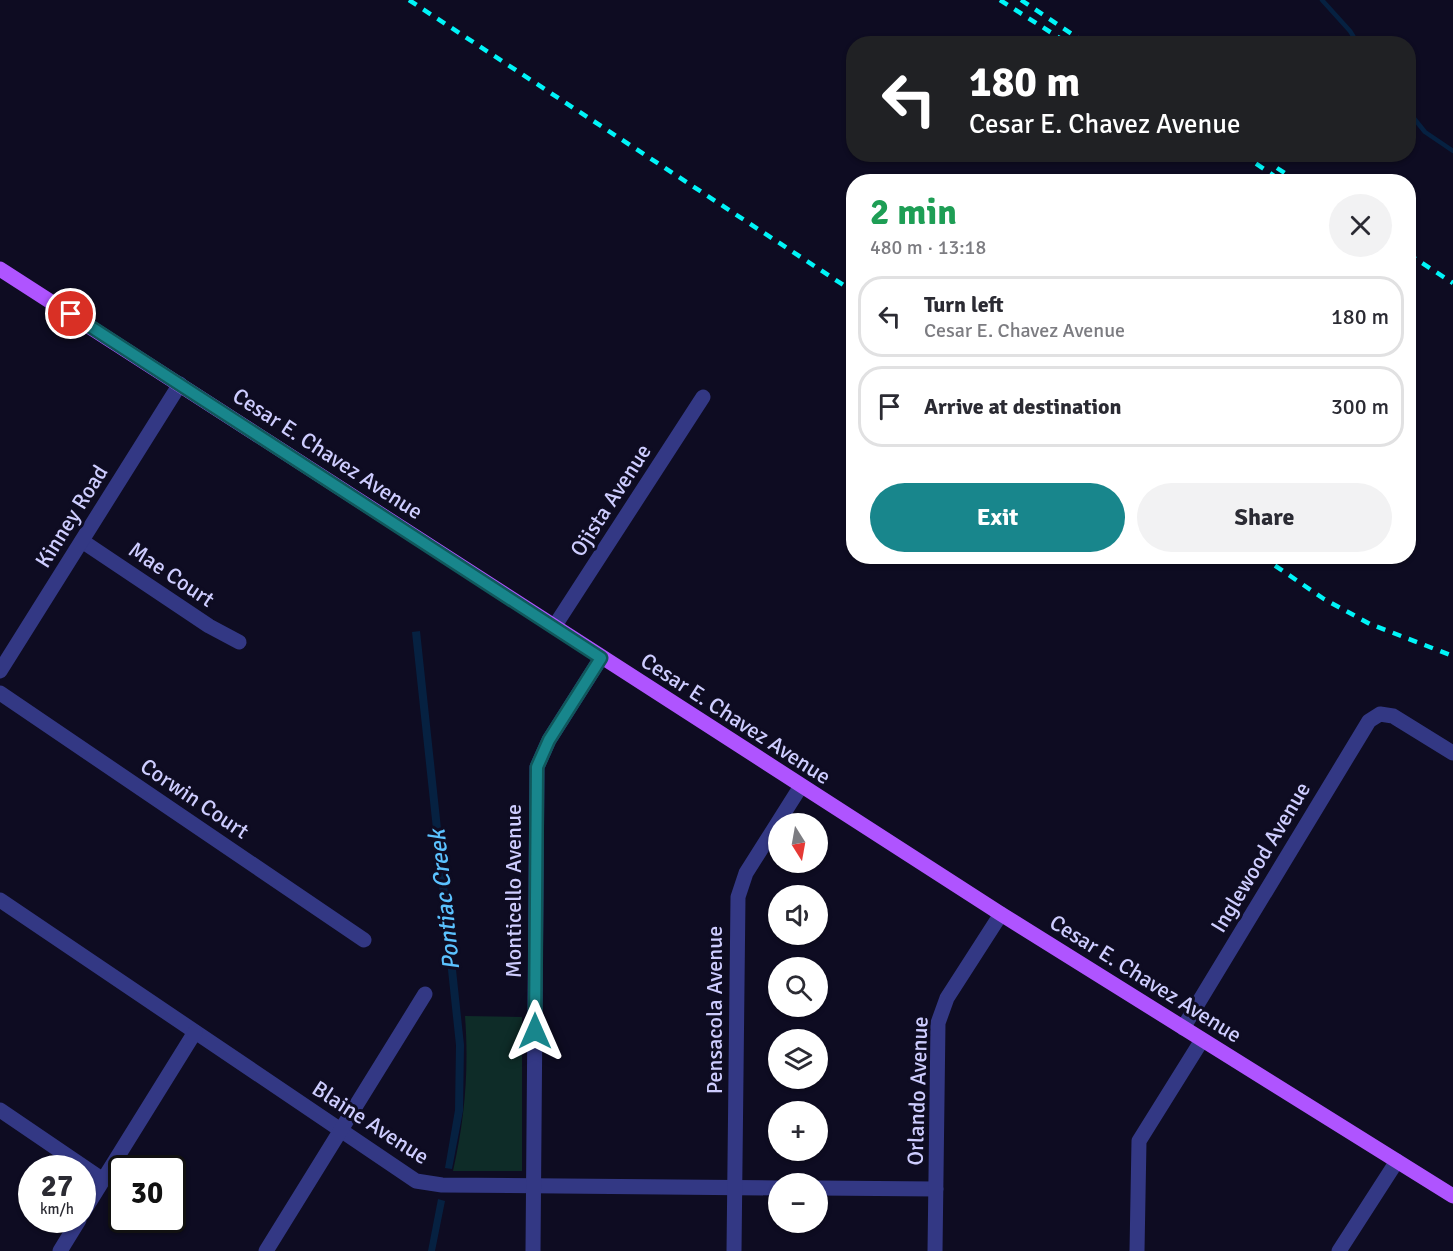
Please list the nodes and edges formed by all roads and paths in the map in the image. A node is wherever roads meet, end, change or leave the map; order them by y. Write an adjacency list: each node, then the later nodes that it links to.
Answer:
1 (0, 269): 2 (main road, Cesar E. Chavez Avenue)
2 (180, 384): 4 (street, Kinney Road); 5 (main road, Cesar E. Chavez Avenue)
3 (703, 397): 5 (street, Ojista Avenue)
4 (82, 541): 6 (street, Mae Court); 8 (street, Kinney Road)
5 (554, 627): 7 (main road, Cesar E. Chavez Avenue)
6 (239, 642)
7 (601, 658): 11 (main road, Cesar E. Chavez Avenue); 23 (street, Monticello Avenue)
8 (2, 664)
9 (0, 693): 14 (street, Corwin Court)
10 (1453, 753): 16 (street, Inglewood Avenue)
11 (801, 786): 13 (main road, Cesar E. Chavez Avenue); 24 (street, Pensacola Avenue)
12 (0, 900): 17 (street, Blaine Avenue)
13 (1001, 914): 16 (main road, Cesar E. Chavez Avenue); 27 (street, Orlando Avenue)
14 (364, 940)
15 (425, 994): 20 (street)
16 (1183, 1028): 18 (main road, Cesar E. Chavez Avenue)
17 (195, 1032): 20 (street, Blaine Avenue); 22 (street)
18 (1202, 1040): 21 (main road, Cesar E. Chavez Avenue); 36 (street)
19 (0, 1110): 22 (street)
20 (341, 1131): 23 (street, Blaine Avenue); 32 (street)
21 (1396, 1161): 29 (main road, Cesar E. Chavez Avenue); 37 (street)
22 (103, 1180): 28 (street)
23 (534, 1186): 24 (street, Blaine Avenue); 33 (street, Monticello Avenue)
24 (735, 1187): 25 (street, Blaine Avenue); 34 (street, Pensacola Avenue)
25 (768, 1188)
26 (828, 1188): 27 (street)
27 (936, 1189): 35 (street, Orlando Avenue)
28 (96, 1191)
29 (1453, 1196)
30 (71, 1233): 31 (street)
31 (60, 1251)
32 (266, 1251)
33 (533, 1251)
34 (734, 1251)
35 (935, 1251)
36 (1137, 1251)
37 (1339, 1251)

